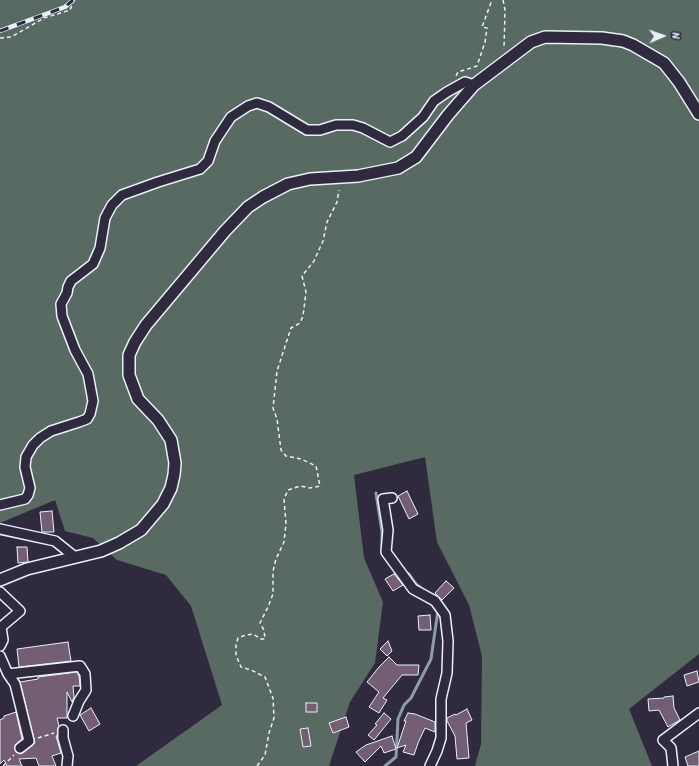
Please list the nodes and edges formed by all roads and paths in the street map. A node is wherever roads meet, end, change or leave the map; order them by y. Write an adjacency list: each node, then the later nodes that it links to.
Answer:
1 (74, 0): 4 (path)
2 (492, 0): 7 (path)
3 (503, 0): 5 (path)
4 (0, 38)
5 (503, 63): 6 (street); 8 (street)
6 (474, 85): 7 (street); 13 (street)
7 (447, 92): 11 (street)
8 (699, 114)
9 (339, 190): 27 (path)
10 (392, 498): 28 (street)
11 (0, 505)
12 (0, 530): 13 (street)
13 (75, 557): 14 (street)
14 (0, 580)
15 (0, 592): 16 (street)
16 (0, 625): 17 (street)
17 (0, 646)
18 (0, 656): 19 (street)
19 (8, 674): 21 (street); 23 (street)
20 (699, 713): 29 (street)
21 (73, 716)
22 (63, 730): 23 (path); 26 (street)
23 (29, 741): 24 (street)
24 (20, 748): 25 (path)
25 (3, 766)
26 (67, 766)
27 (257, 766)
28 (430, 766)
29 (673, 766)

